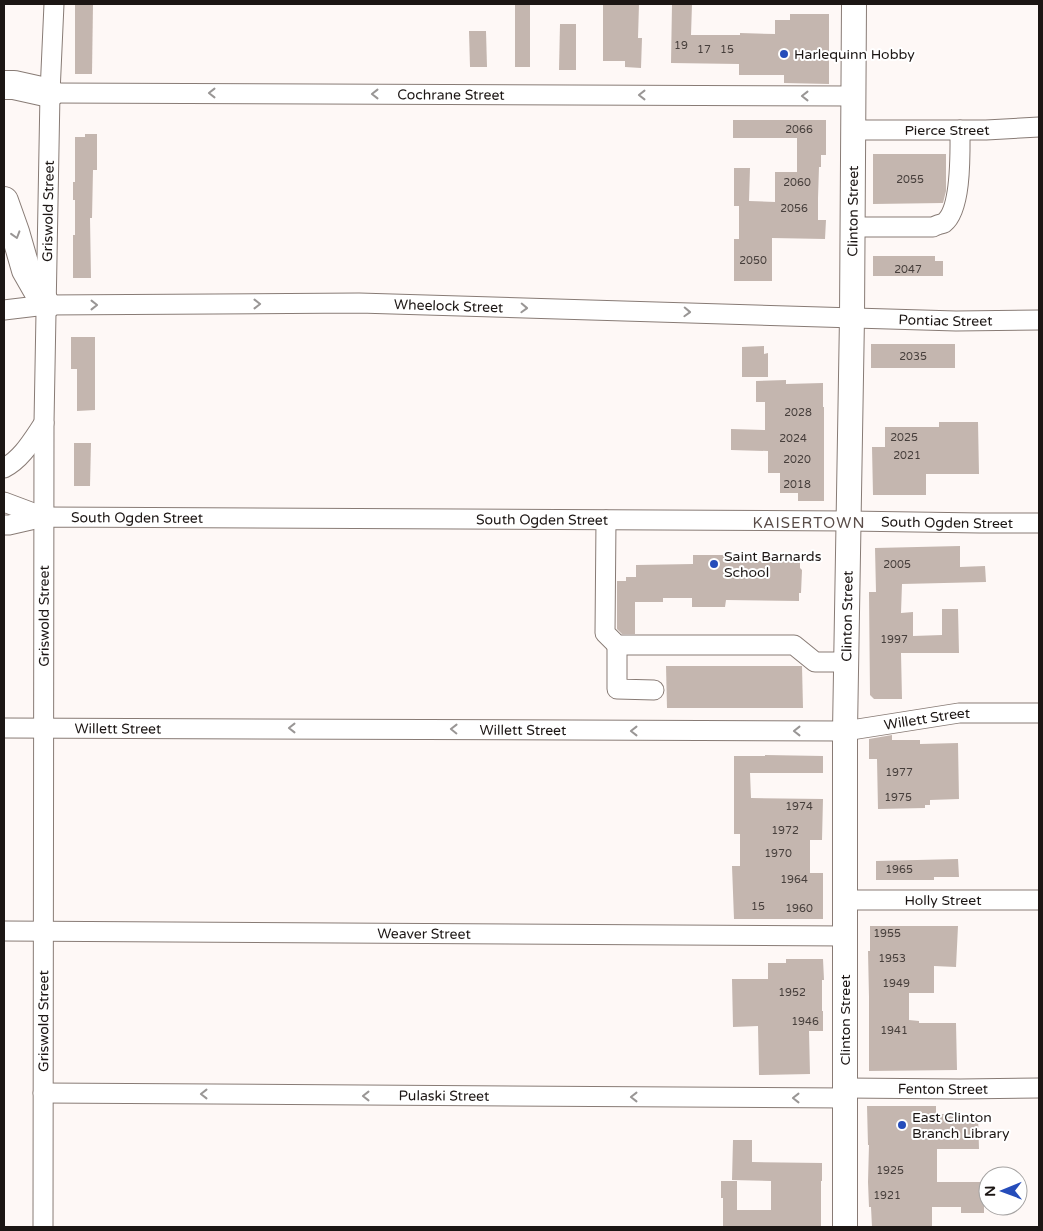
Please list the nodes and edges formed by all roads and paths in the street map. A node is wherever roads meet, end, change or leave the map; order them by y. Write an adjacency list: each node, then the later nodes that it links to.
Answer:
1 (54, 4): 4 (street, Griswold Street)
2 (854, 4): 5 (main road, Clinton Street)
3 (4, 85): 4 (highway)
4 (50, 93): 5 (street, Cochrane Street, one-way to 4); 6 (highway); 12 (street, Griswold Street)
5 (854, 96): 8 (main road, Clinton Street)
6 (4, 101)
7 (1039, 127): 9 (street, Pierce Street)
8 (853, 130): 9 (street, Pierce Street); 11 (main road, Clinton Street)
9 (960, 130): 11 (street)
10 (4, 201): 12 (highway, one-way to 12)
11 (852, 227): 14 (main road, Clinton Street)
12 (46, 305): 13 (street, Wheelock Street); 14 (street, Wheelock Street, one-way to 14); 16 (street, Griswold Street)
13 (4, 310)
14 (852, 317): 15 (street, Pontiac Street); 21 (main road, Clinton Street)
15 (1039, 320)
16 (44, 423): 17 (street); 19 (street, Griswold Street)
17 (4, 468)
18 (4, 502): 19 (street, South Ogden Street)
19 (44, 516): 20 (street, South Ogden Street); 23 (street, South Ogden Street); 29 (street, Griswold Street)
20 (606, 520): 21 (street, South Ogden Street); 24 (street)
21 (849, 521): 22 (street, South Ogden Street); 25 (main road, Clinton Street)
22 (1039, 523)
23 (4, 525)
24 (617, 645): 25 (street); 26 (street)
25 (846, 662): 30 (main road, Clinton Street)
26 (654, 690)
27 (1039, 713): 30 (street, Willett Street)
28 (4, 728): 29 (street, Willett Street)
29 (44, 728): 30 (street, Willett Street, one-way to 29); 34 (street, Griswold Street)
30 (845, 730): 31 (main road, Clinton Street)
31 (845, 900): 32 (street, Holly Street); 35 (main road, Clinton Street)
32 (1039, 900)
33 (4, 931): 34 (street, Weaver Street)
34 (43, 931): 35 (street, Weaver Street); 37 (street, Griswold Street)
35 (845, 936): 38 (main road, Clinton Street)
36 (1039, 1088): 38 (street, Fenton Street)
37 (43, 1093): 38 (street, Pulaski Street, one-way to 37); 39 (street, Griswold Street)
38 (845, 1093): 40 (main road, Clinton Street)
39 (43, 1227)
40 (845, 1227)

